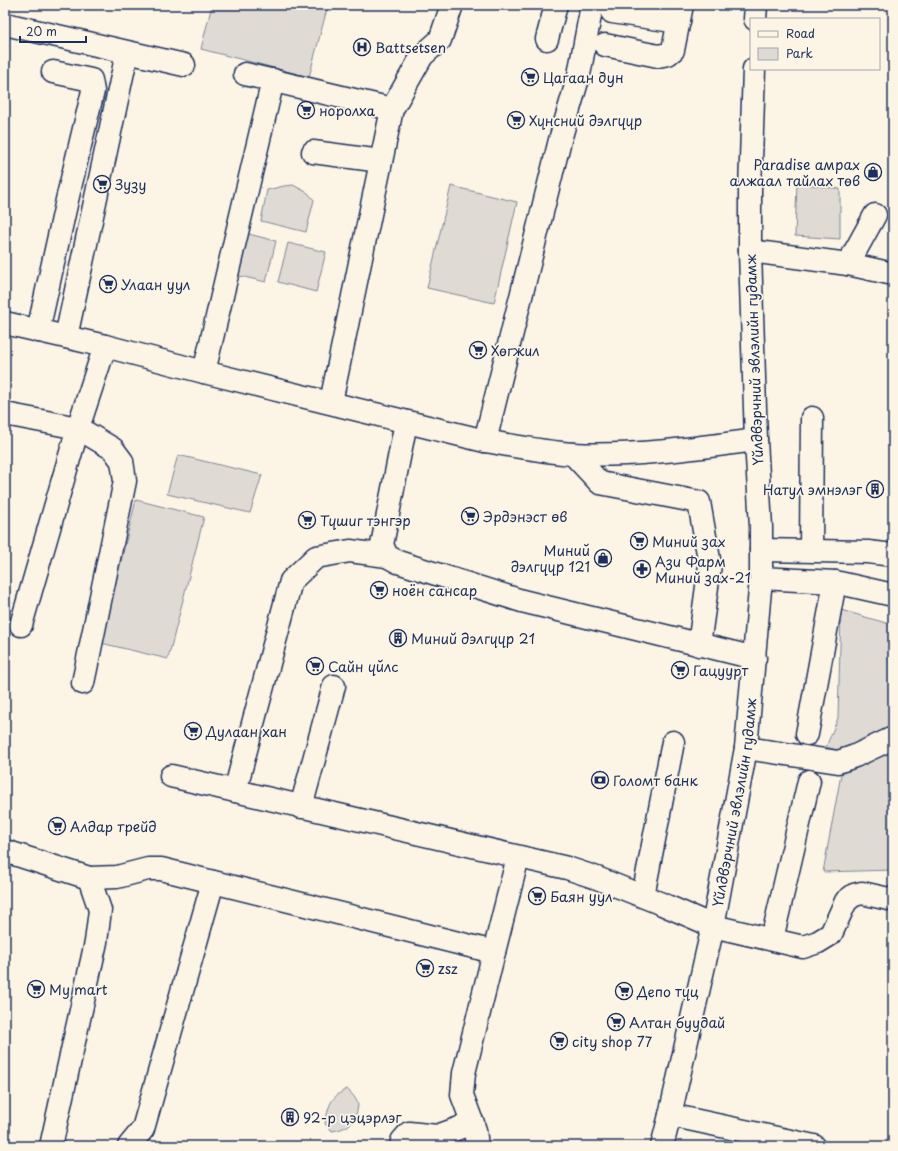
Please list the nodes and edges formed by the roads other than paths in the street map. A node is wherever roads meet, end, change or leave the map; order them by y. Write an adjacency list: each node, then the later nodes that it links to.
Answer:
1 (452, 5): 17 (street)
2 (556, 5): 9 (street)
3 (592, 5): 35 (street)
4 (756, 5): 7 (street)
5 (612, 12): 6 (street)
6 (680, 13): 10 (street)
7 (755, 18)
8 (5, 24): 11 (street)
9 (547, 39)
10 (605, 45)
11 (127, 53): 12 (street); 26 (street)
12 (184, 66)
13 (754, 70): 21 (street, Үйлдвэрчний эвлэлийн гудамж)
14 (53, 72): 25 (street)
15 (245, 74): 16 (street)
16 (273, 80): 17 (street); 28 (street)
17 (392, 109): 19 (street)
18 (313, 152): 19 (street)
19 (381, 161): 29 (street)
20 (875, 215): 22 (street)
21 (750, 251): 22 (street); 34 (street, Үйлдвэрчний эвлэлийн гудамж)
22 (848, 264): 23 (street)
23 (893, 274)
24 (5, 323): 25 (street)
25 (38, 331): 26 (street)
26 (66, 337): 27 (street)
27 (105, 346): 28 (street); 33 (street)
28 (204, 372): 29 (street)
29 (330, 402): 32 (street)
30 (5, 414): 33 (street)
31 (812, 418): 38 (street)
32 (406, 422): 35 (street); 40 (street)
33 (78, 428): 44 (street); 47 (street)
34 (756, 440): 36 (street); 37 (street, Үйлдвэрчний эвлэлийн гудамж)
35 (485, 441): 36 (street)
36 (573, 454): 45 (street)
37 (761, 550): 38 (street); 41 (street, Үйлдвэрчний эвлэлийн гудамж)
38 (811, 550): 39 (street)
39 (893, 555)
40 (387, 556): 45 (street); 55 (street)
41 (761, 578): 42 (street); 46 (street, Үйлдвэрчний эвлэлийн гудамж)
42 (835, 582): 43 (street); 49 (street)
43 (893, 595)
44 (21, 625)
45 (699, 644): 46 (street)
46 (755, 658): 52 (street, Үйлдвэрчний эвлэлийн гудамж)
47 (83, 683)
48 (334, 686): 56 (street)
49 (807, 734)
50 (893, 738): 52 (street)
51 (673, 742): 61 (street)
52 (746, 748): 63 (street, Үйлдвэрчний эвлэлийн гудамж)
53 (170, 776): 55 (street)
54 (809, 781): 64 (street)
55 (235, 791): 56 (street)
56 (301, 807): 58 (street)
57 (5, 852): 59 (street)
58 (518, 857): 61 (street); 65 (street)
59 (89, 878): 60 (street); 68 (street)
60 (213, 882): 65 (street); 69 (street)
61 (643, 896): 63 (street)
62 (893, 900): 64 (street)
63 (713, 926): 64 (street); 66 (street, Үйлдвэрчний эвлэлийн гудамж)
64 (772, 940)
65 (494, 952): 67 (street)
66 (670, 1115): 72 (street, Үйлдвэрчний эвлэлийн гудамж); 73 (street)
67 (473, 1123): 70 (street); 71 (street)
68 (51, 1146)
69 (129, 1146)
70 (401, 1146)
71 (477, 1146)
72 (662, 1146)
73 (814, 1146)

